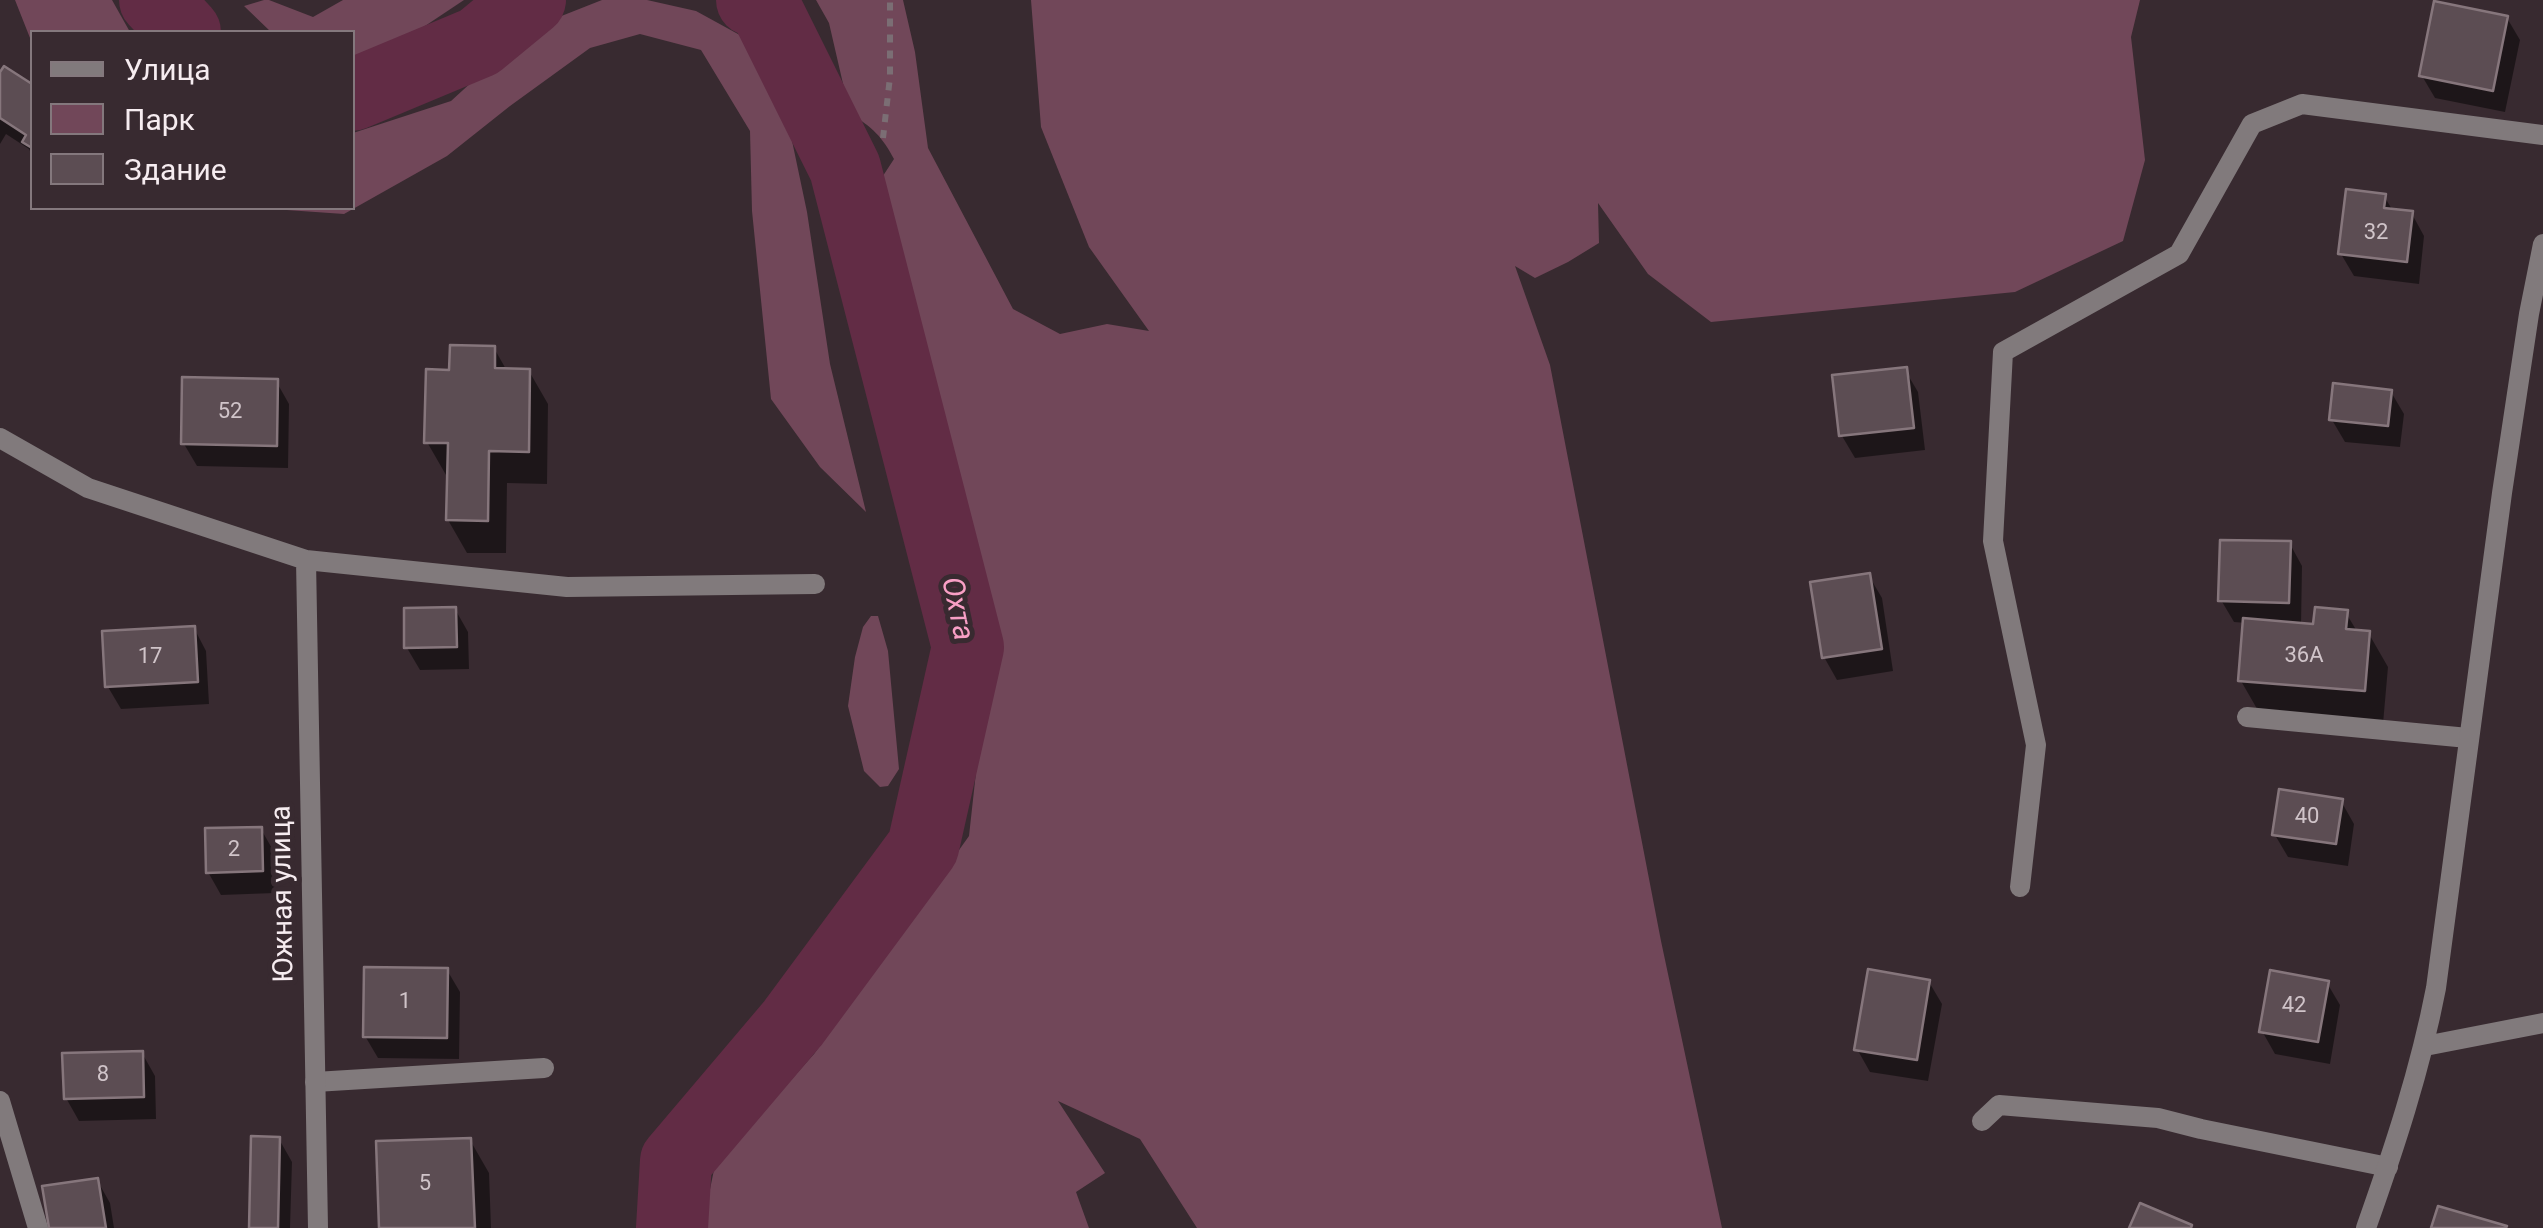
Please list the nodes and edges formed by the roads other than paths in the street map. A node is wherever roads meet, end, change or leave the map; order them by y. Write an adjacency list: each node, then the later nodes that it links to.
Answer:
1 (2543, 135): 8 (street)
2 (2543, 244): 7 (street)
3 (0, 438): 4 (street)
4 (306, 560): 5 (street); 12 (street, Южная улица)
5 (815, 584)
6 (2247, 717): 7 (street)
7 (2468, 738): 10 (street)
8 (2020, 887)
9 (2543, 1023): 10 (street)
10 (2425, 1046): 15 (street)
11 (544, 1068): 12 (street)
12 (315, 1082): 17 (street, Южная улица)
13 (0, 1101): 16 (street)
14 (1982, 1120): 15 (street)
15 (2388, 1167): 18 (street)
16 (38, 1228)
17 (318, 1228)
18 (2366, 1228)

